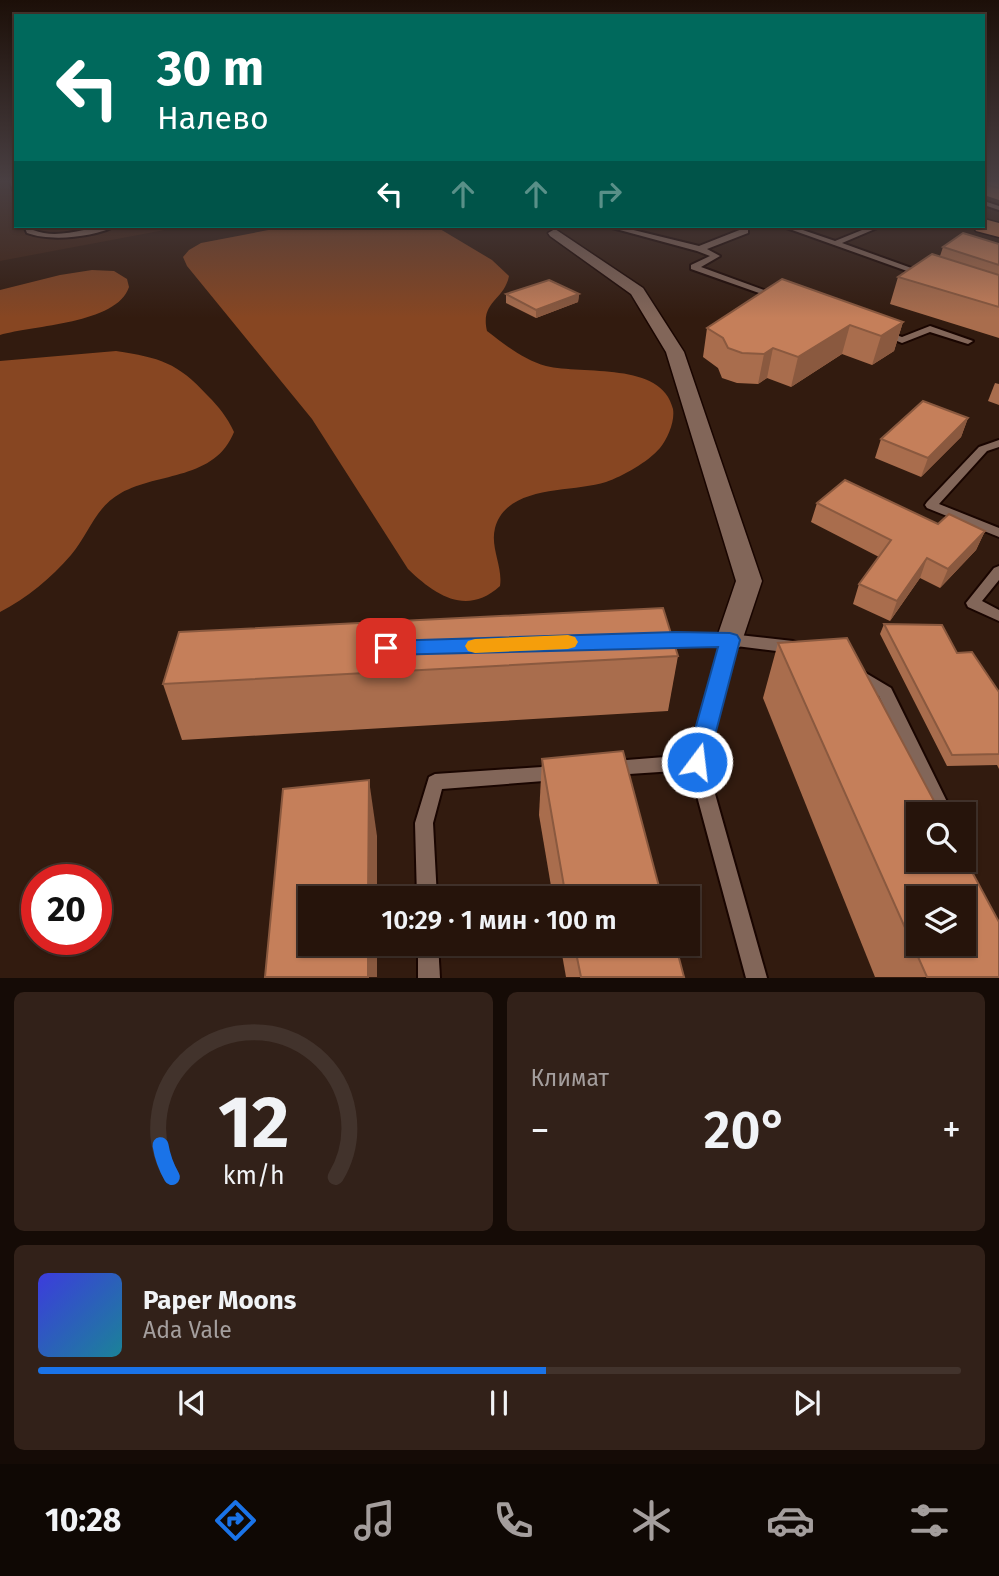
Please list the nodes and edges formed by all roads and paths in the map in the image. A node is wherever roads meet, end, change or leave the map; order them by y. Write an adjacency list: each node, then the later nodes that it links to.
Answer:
1 (29, 228): 2 (lane)
2 (101, 228)
3 (572, 228): 19 (street)
4 (617, 228): 9 (lane)
5 (791, 228): 8 (lane)
6 (873, 228): 8 (lane)
7 (745, 231): 9 (lane)
8 (836, 243): 10 (lane)
9 (700, 249): 11 (lane)
10 (938, 279)
11 (785, 299)
12 (876, 331): 13 (lane)
13 (968, 341)
14 (999, 443): 15 (lane)
15 (999, 533)
16 (999, 571): 17 (lane)
17 (999, 616)
18 (634, 640): 19 (lane)
19 (730, 640): 20 (lane); 22 (lane)
20 (810, 649)
21 (844, 664): 25 (lane)
22 (697, 762): 23 (lane); 29 (lane)
23 (601, 769)
24 (573, 772): 26 (lane)
25 (938, 802)
26 (426, 886)
27 (428, 956): 28 (lane)
28 (429, 978)
29 (757, 978)

